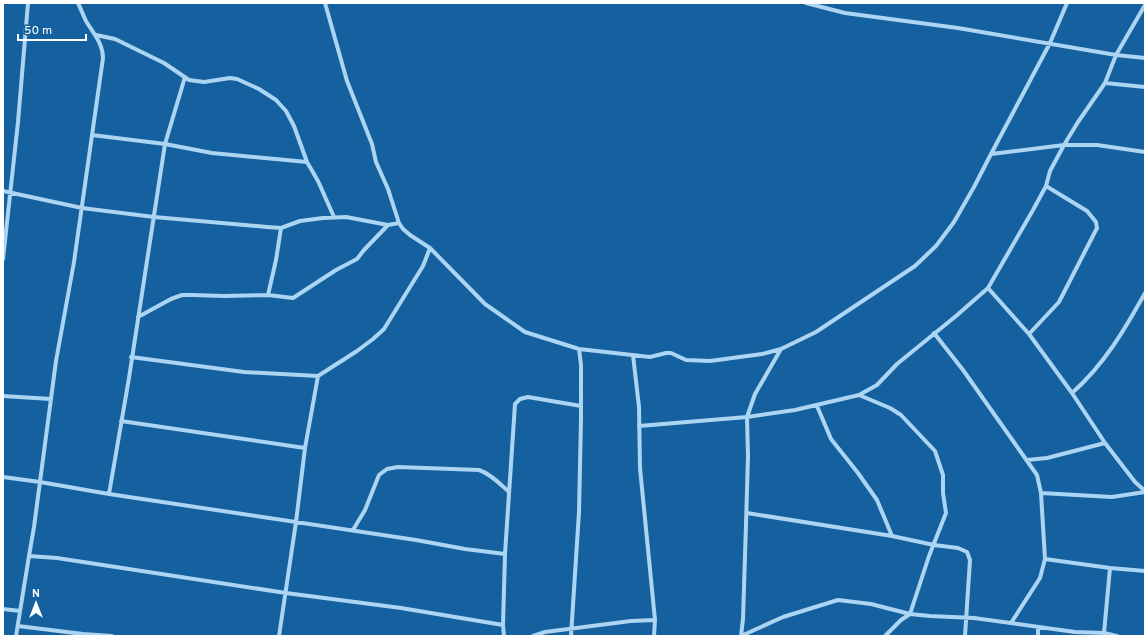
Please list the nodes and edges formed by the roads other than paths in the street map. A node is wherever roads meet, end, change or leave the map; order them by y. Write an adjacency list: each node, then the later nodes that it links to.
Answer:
1 (28, 3): 22 (street)
2 (78, 3): 7 (street)
3 (325, 3): 26 (street)
4 (806, 3): 8 (street)
5 (1067, 3): 8 (street)
6 (1145, 5): 9 (street)
7 (96, 34): 11 (street); 14 (street)
8 (1050, 43): 9 (street); 18 (street)
9 (1116, 55): 10 (street); 12 (street)
10 (1145, 58)
11 (184, 77): 15 (street); 19 (street)
12 (1105, 83): 13 (street); 16 (street)
13 (1145, 87)
14 (92, 136): 15 (street); 23 (street)
15 (165, 144): 19 (street); 24 (street)
16 (1064, 146): 17 (street); 18 (street); 20 (street)
17 (1145, 152)
18 (991, 154): 37 (street)
19 (307, 162): 25 (street)
20 (1046, 186): 31 (street); 36 (street)
21 (3, 191): 22 (street)
22 (10, 192): 23 (street); 30 (street)
23 (82, 208): 24 (street); 45 (street)
24 (154, 217): 28 (street); 34 (street)
25 (334, 217): 27 (street); 28 (street)
26 (400, 223): 27 (street); 29 (street)
27 (388, 226): 33 (street)
28 (281, 228): 33 (street)
29 (430, 248): 38 (street); 41 (street)
30 (3, 259)
31 (988, 288): 35 (street); 36 (street)
32 (1145, 293): 42 (street)
33 (268, 295): 34 (street)
34 (138, 317): 40 (street)
35 (934, 333): 43 (street); 53 (street)
36 (1029, 334): 42 (street)
37 (781, 348): 39 (street); 48 (street)
38 (579, 349): 39 (street); 46 (street)
39 (634, 355): 50 (street)
40 (131, 357): 41 (street); 49 (street)
41 (318, 376): 52 (street)
42 (1072, 393): 51 (street)
43 (859, 395): 47 (street); 64 (street)
44 (3, 396): 45 (street)
45 (51, 399): 55 (street)
46 (581, 406): 56 (street); 80 (street)
47 (817, 406): 48 (street); 63 (street)
48 (747, 417): 50 (street); 60 (street)
49 (121, 421): 52 (street); 59 (street)
50 (639, 426): 75 (street)
51 (1105, 443): 53 (street); 57 (street)
52 (305, 448): 61 (street)
53 (1027, 460): 58 (street)
54 (3, 477): 55 (street)
55 (40, 482): 59 (street); 66 (street)
56 (509, 492): 62 (street); 65 (street)
57 (1145, 492): 58 (street)
58 (1041, 493): 67 (street)
59 (109, 494): 61 (street)
60 (746, 512): 63 (street); 89 (street)
61 (296, 522): 62 (street); 70 (street)
62 (353, 530): 65 (street)
63 (892, 536): 64 (street)
64 (934, 545): 73 (street); 74 (street)
65 (505, 554): 77 (street)
66 (29, 556): 70 (street); 72 (street)
67 (1045, 559): 68 (street); 76 (street)
68 (1110, 568): 69 (street); 81 (street)
69 (1145, 571)
70 (286, 593): 77 (street); 84 (street)
71 (3, 609): 72 (street)
72 (20, 611): 78 (street)
73 (910, 614): 74 (street); 89 (street); 90 (street)
74 (966, 618): 76 (street); 91 (street)
75 (655, 620): 80 (street); 88 (street)
76 (1011, 623): 79 (street)
77 (503, 625): 85 (street)
78 (18, 626): 82 (street); 83 (street)
79 (1038, 627): 81 (street); 92 (street)
80 (571, 630): 86 (street); 87 (street)
81 (1104, 634): 93 (street)
82 (16, 636)
83 (112, 636)
84 (279, 636)
85 (504, 636)
86 (533, 636)
87 (571, 636)
88 (654, 636)
89 (741, 636)
90 (885, 636)
91 (965, 636)
92 (1038, 636)
93 (1117, 636)

